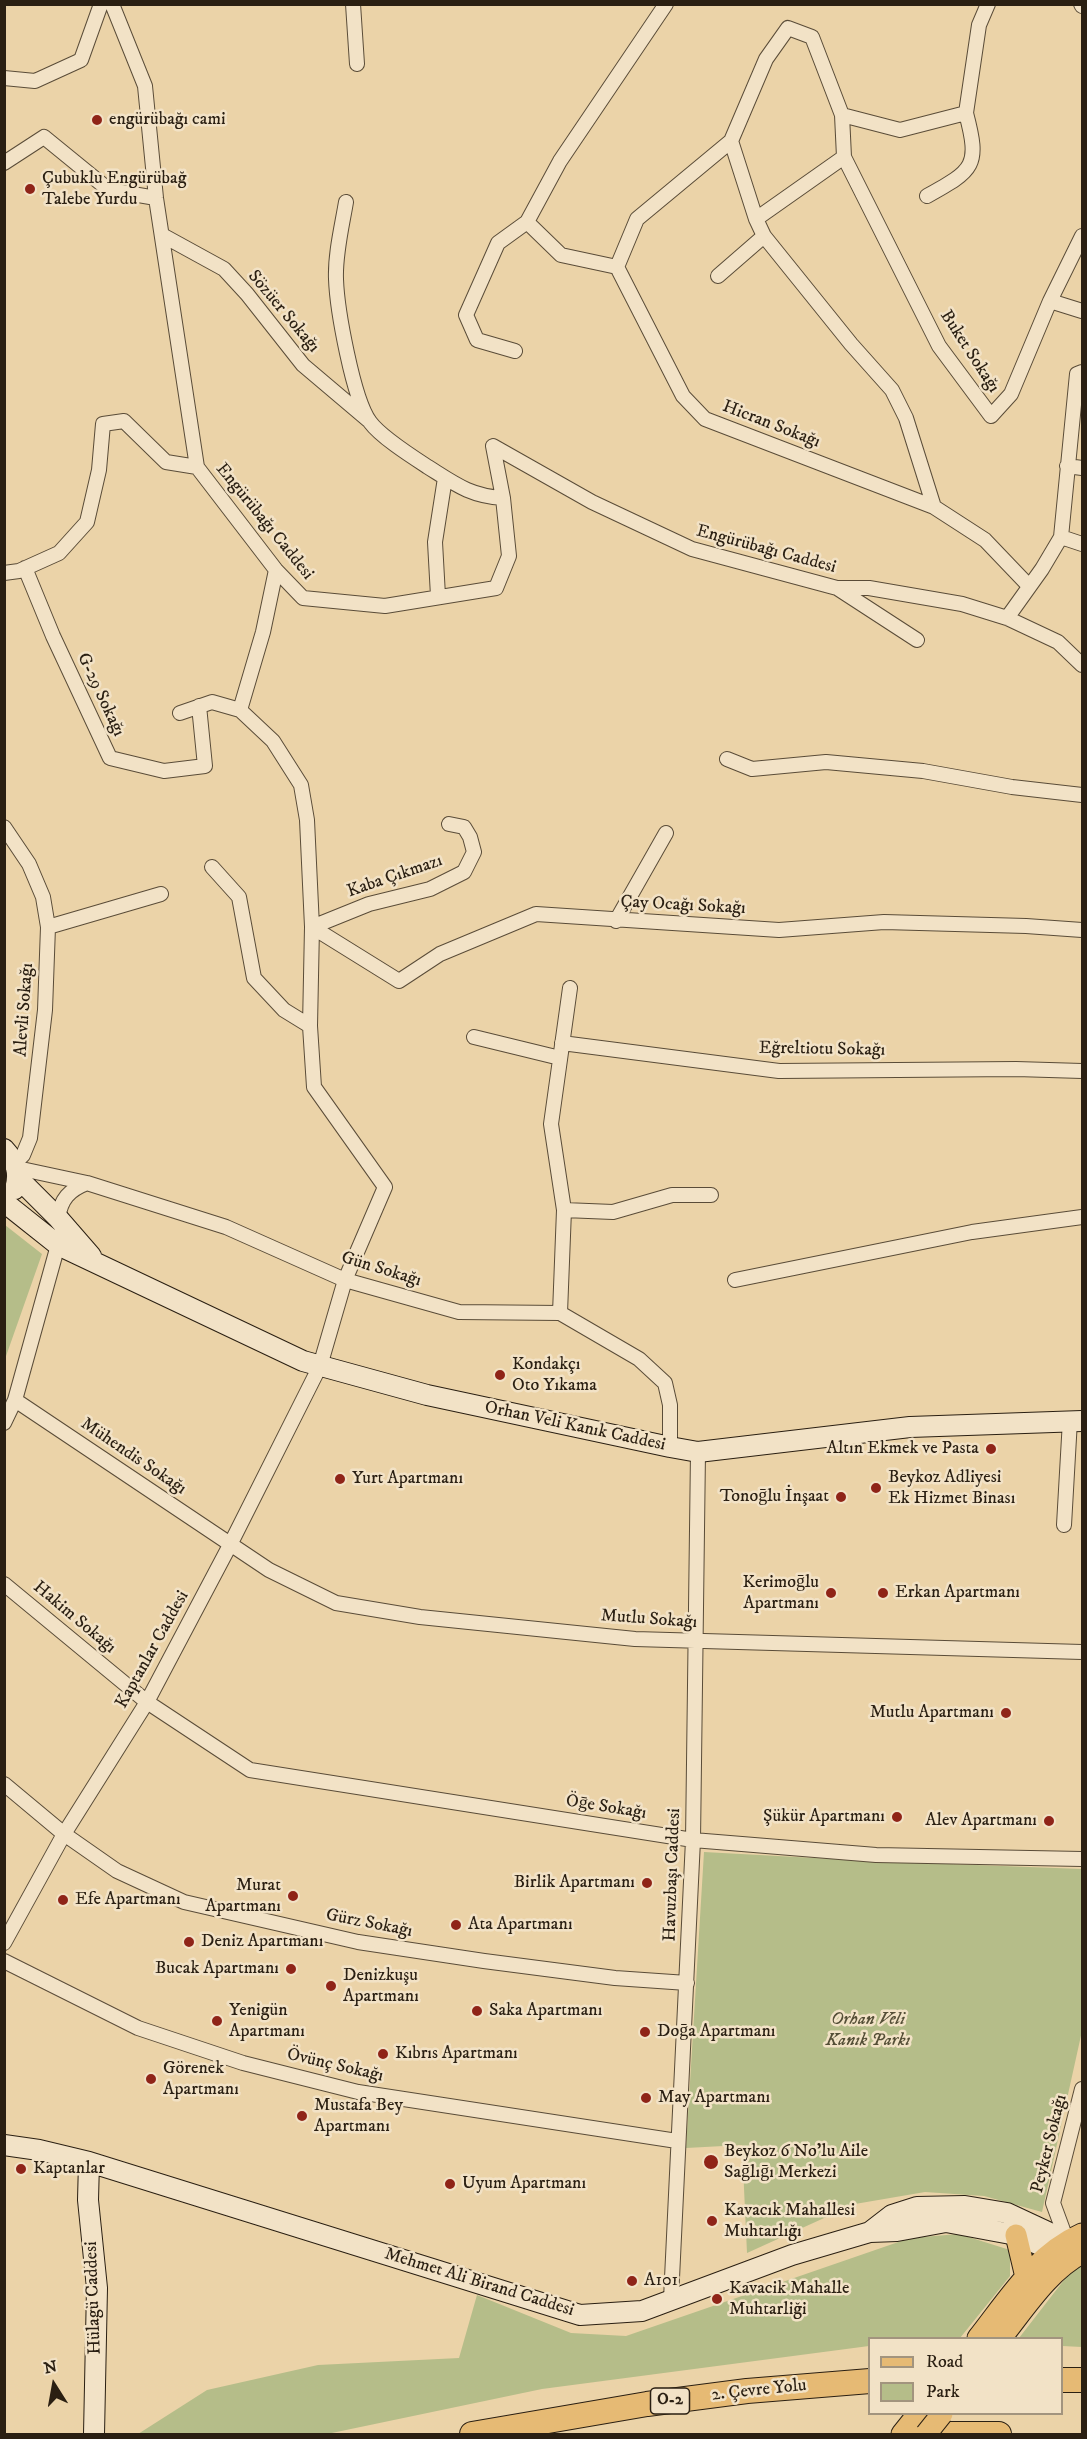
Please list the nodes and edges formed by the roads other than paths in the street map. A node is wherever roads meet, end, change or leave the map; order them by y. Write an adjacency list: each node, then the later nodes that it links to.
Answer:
1 (101, 4): 7 (street)
2 (112, 4): 14 (street, Engürübağı Caddesi)
3 (353, 4): 6 (street)
4 (666, 4): 17 (street)
5 (988, 4): 8 (street)
6 (357, 64)
7 (4, 78)
8 (966, 113): 9 (street); 13 (street)
9 (842, 115): 10 (street, Buket Sokağı); 11 (street, Buket Sokağı)
10 (731, 141): 16 (street); 21 (street)
11 (844, 158): 16 (street); 23 (street, Buket Sokağı)
12 (4, 163): 14 (street)
13 (927, 196)
14 (156, 198): 18 (street, Engürübağı Caddesi)
15 (345, 202): 27 (street)
16 (756, 219): 19 (street)
17 (527, 222): 21 (street); 25 (street)
18 (162, 235): 27 (street, Sözüer Sokağı); 29 (street, Engürübağı Caddesi)
19 (764, 236): 22 (street); 33 (street)
20 (1083, 236): 23 (street, Buket Sokağı)
21 (617, 267): 33 (street, Hicran Sokağı)
22 (718, 276)
23 (1050, 301): 24 (street)
24 (1083, 311)
25 (514, 351)
26 (1083, 372): 28 (street)
27 (370, 422): 31 (street, Sözüer Sokağı)
28 (1067, 466): 30 (street); 34 (street)
29 (197, 467): 36 (street); 37 (street, Engürübağı Caddesi)
30 (1083, 468)
31 (445, 478): 32 (street, Sözüer Sokağı); 41 (street)
32 (503, 498): 40 (street, Engürübağı Caddesi); 41 (street, Engürübağı Caddesi)
33 (934, 507): 39 (street, Hicran Sokağı)
34 (1061, 537): 35 (street); 39 (street)
35 (1083, 544)
36 (25, 568): 38 (street); 45 (street, G-29 Sokağı)
37 (276, 570): 41 (street, Engürübağı Caddesi); 46 (street)
38 (4, 573)
39 (1029, 586): 42 (street)
40 (837, 588): 42 (street, Engürübağı Caddesi); 43 (street)
41 (438, 596)
42 (1007, 618): 44 (street, Engürübağı Caddesi)
43 (917, 640)
44 (1083, 664)
45 (199, 706): 46 (street); 47 (street)
46 (240, 710): 57 (street)
47 (180, 713)
48 (727, 759): 49 (street)
49 (1083, 795)
50 (449, 824): 57 (street, Kaba Çıkmazı)
51 (4, 827): 56 (street, Alevli Sokağı)
52 (666, 833): 55 (street)
53 (212, 867): 60 (street)
54 (161, 894): 56 (street)
55 (616, 921): 57 (street, Çay Ocağı Sokağı); 58 (street, Çay Ocağı Sokağı)
56 (48, 927): 65 (street, Alevli Sokağı)
57 (312, 927): 60 (street)
58 (1083, 930)
59 (570, 988): 62 (street)
60 (310, 1026): 75 (street, Kaptanlar Caddesi)
61 (474, 1037): 63 (street)
62 (562, 1043): 63 (street); 64 (street, Eğreltiotu Sokağı)
63 (560, 1058): 70 (street)
64 (1083, 1071)
65 (14, 1164): 66 (street, Gün Sokağı); 67 (street); 72 (street)
66 (87, 1183): 72 (street); 75 (street, Gün Sokağı)
67 (4, 1195)
68 (711, 1195): 70 (street)
69 (4, 1202): 73 (street, Orhan Veli Kanık Caddesi)
70 (564, 1210): 77 (street)
71 (1083, 1217): 76 (street)
72 (58, 1218): 74 (street)
73 (58, 1245): 74 (street, Orhan Veli Kanık Caddesi); 79 (street)
74 (94, 1261): 78 (street, Orhan Veli Kanık Caddesi)
75 (345, 1280): 77 (street, Gün Sokağı); 78 (street, Kaptanlar Caddesi)
76 (735, 1280)
77 (560, 1313): 82 (street, Gün Sokağı)
78 (320, 1366): 82 (street, Orhan Veli Kanık Caddesi); 85 (street, Kaptanlar Caddesi)
79 (15, 1400): 81 (street); 85 (street, Mühendis Sokağı)
80 (1076, 1421): 83 (street, Orhan Veli Kanık Caddesi); 84 (street)
81 (4, 1423)
82 (670, 1447): 83 (street, Orhan Veli Kanık Caddesi)
83 (698, 1452): 87 (street, Havuzbaşı Caddesi)
84 (1064, 1525)
85 (230, 1545): 87 (street, Mutlu Sokağı); 89 (street, Kaptanlar Caddesi)
86 (4, 1584): 89 (street, Hakim Sokağı)
87 (696, 1642): 88 (street, Mutlu Sokağı); 92 (street, Havuzbaşı Caddesi)
88 (1083, 1652)
89 (147, 1702): 91 (street, Kaptanlar Caddesi); 92 (street, Öḡe Sokağı)
90 (4, 1784): 91 (street, Gürz Sokağı)
91 (64, 1834): 94 (street, Kaptanlar Caddesi); 96 (street, Gürz Sokağı)
92 (693, 1840): 93 (street, Öḡe Sokağı); 96 (street, Havuzbaşı Caddesi)
93 (1083, 1860)
94 (4, 1943)
95 (4, 1961): 98 (street, Övünç Sokağı)
96 (687, 1983): 98 (street, Havuzbaşı Caddesi)
97 (1083, 2089): 103 (street, Peyker Sokağı)
98 (677, 2141): 105 (street, Havuzbaşı Caddesi)
99 (4, 2145): 100 (street, Mehmet Ali Birand Caddesi)
100 (89, 2163): 105 (street, Mehmet Ali Birand Caddesi); 113 (street, Hülagü Caddesi)
101 (870, 2232): 102 (street, Mehmet Ali Birand Caddesi); 103 (street, Mehmet Ali Birand Caddesi); 105 (street, Mehmet Ali Birand Caddesi)
102 (1016, 2235): 103 (street, Mehmet Ali Birand Caddesi); 104 (main road)
103 (1067, 2245): 104 (main road)
104 (1025, 2288): 106 (main road); 107 (main road)
105 (671, 2299)
106 (979, 2337)
107 (1001, 2337)
108 (1063, 2380): 109 (highway)
109 (1083, 2380)
110 (868, 2381): 114 (highway, 2. Çevre Yolu / O-2)
111 (917, 2415): 115 (main road)
112 (941, 2415): 116 (main road, bridge)
113 (94, 2434)
114 (472, 2434)
115 (902, 2434)
116 (924, 2434): 117 (highway)
117 (999, 2434)

